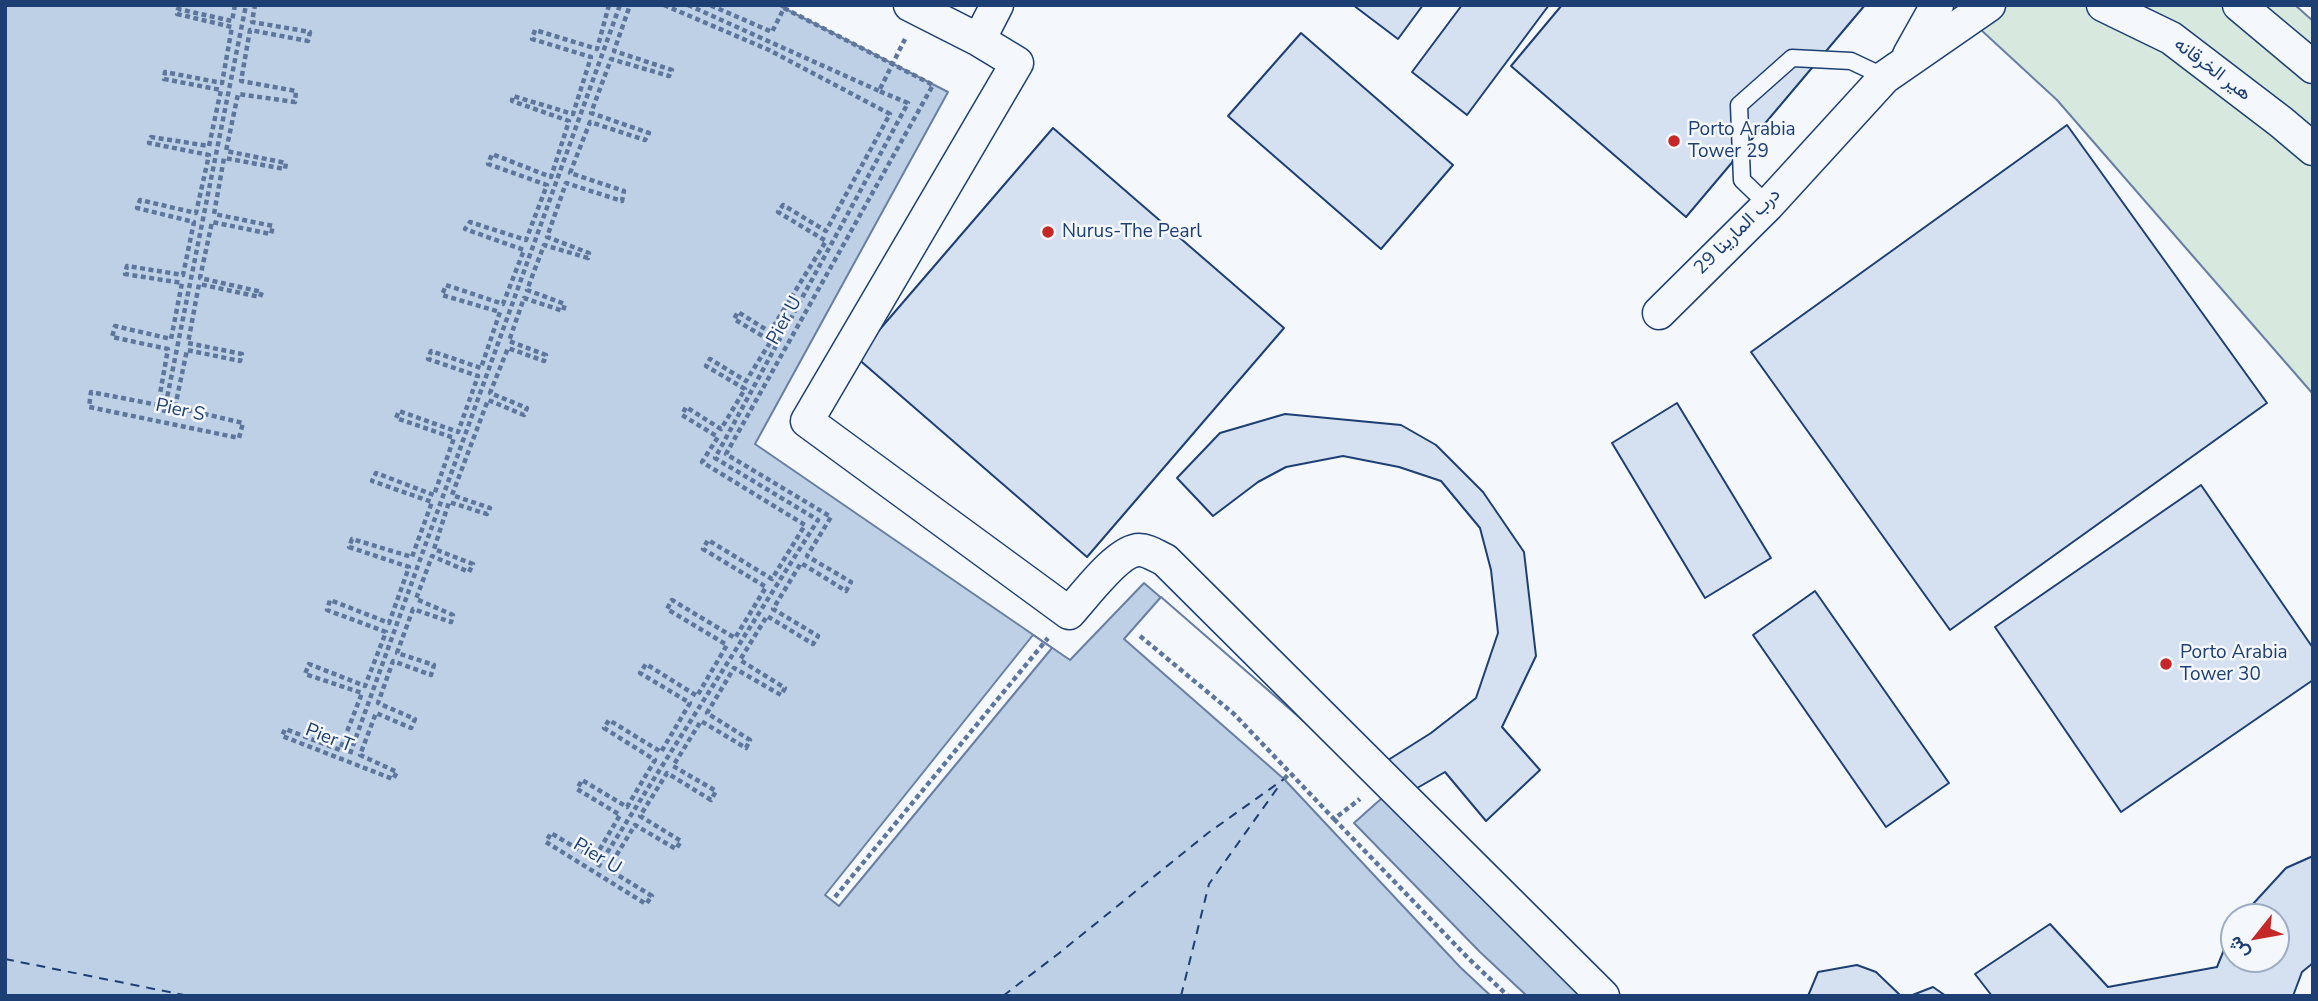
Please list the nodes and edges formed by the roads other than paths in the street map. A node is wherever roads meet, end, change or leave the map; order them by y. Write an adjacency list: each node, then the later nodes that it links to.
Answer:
1 (910, 5): 7 (street)
2 (997, 5): 7 (street)
3 (1937, 5): 9 (street, درب المارينا 29)
4 (1989, 5): 9 (street, درب المارينا 29)
5 (2103, 5): 10 (street, هير الخرقانه)
6 (2239, 5): 8 (street)
7 (979, 40): 13 (street)
8 (2313, 67)
9 (1895, 70): 11 (street, درب المارينا 29); 11 (lane)
10 (2313, 149)
11 (1768, 205): 12 (street, درب المارينا 29)
12 (1659, 313)
13 (1603, 996)

